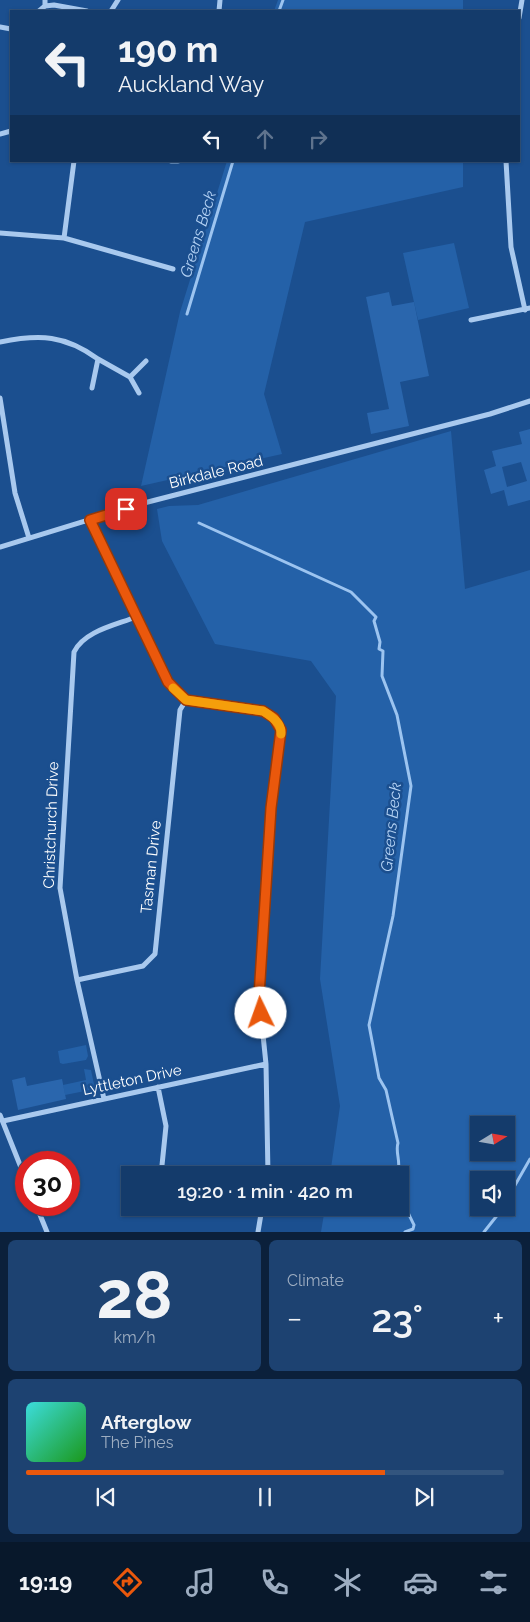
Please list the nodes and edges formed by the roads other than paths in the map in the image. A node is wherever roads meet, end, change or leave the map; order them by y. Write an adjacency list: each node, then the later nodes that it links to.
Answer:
1 (45, 3): 2 (street)
2 (82, 10)
3 (10, 130): 4 (street)
4 (0, 134)
5 (74, 162): 8 (street)
6 (506, 162): 10 (street)
7 (0, 233): 8 (street)
8 (64, 238): 9 (street)
9 (173, 269)
10 (527, 309): 11 (street)
11 (471, 320)
12 (0, 342): 13 (street)
13 (98, 360): 15 (street); 16 (street)
14 (146, 361): 15 (street)
15 (130, 377): 17 (street)
16 (92, 388)
17 (139, 393)
18 (0, 398): 20 (street)
19 (530, 401): 21 (street, Birkdale Road)
20 (3, 435): 22 (street)
21 (90, 520): 22 (street, Birkdale Road); 24 (street)
22 (28, 538): 23 (street, Birkdale Road)
23 (0, 546)
24 (136, 617): 25 (street); 26 (street, Christchurch Drive)
25 (186, 700): 26 (street, Tasman Drive); 27 (street)
26 (77, 980): 29 (street, Christchurch Drive)
27 (266, 1064): 28 (street, Lyttleton Drive); 34 (street)
28 (158, 1087): 29 (street, Lyttleton Drive); 33 (street)
29 (104, 1099): 31 (street, Lyttleton Drive)
30 (0, 1115): 31 (street)
31 (3, 1121): 32 (street)
32 (15, 1152)
33 (162, 1166)
34 (268, 1166)
35 (40, 1216): 37 (street)
36 (261, 1216): 38 (street)
37 (47, 1232)
38 (258, 1232)

